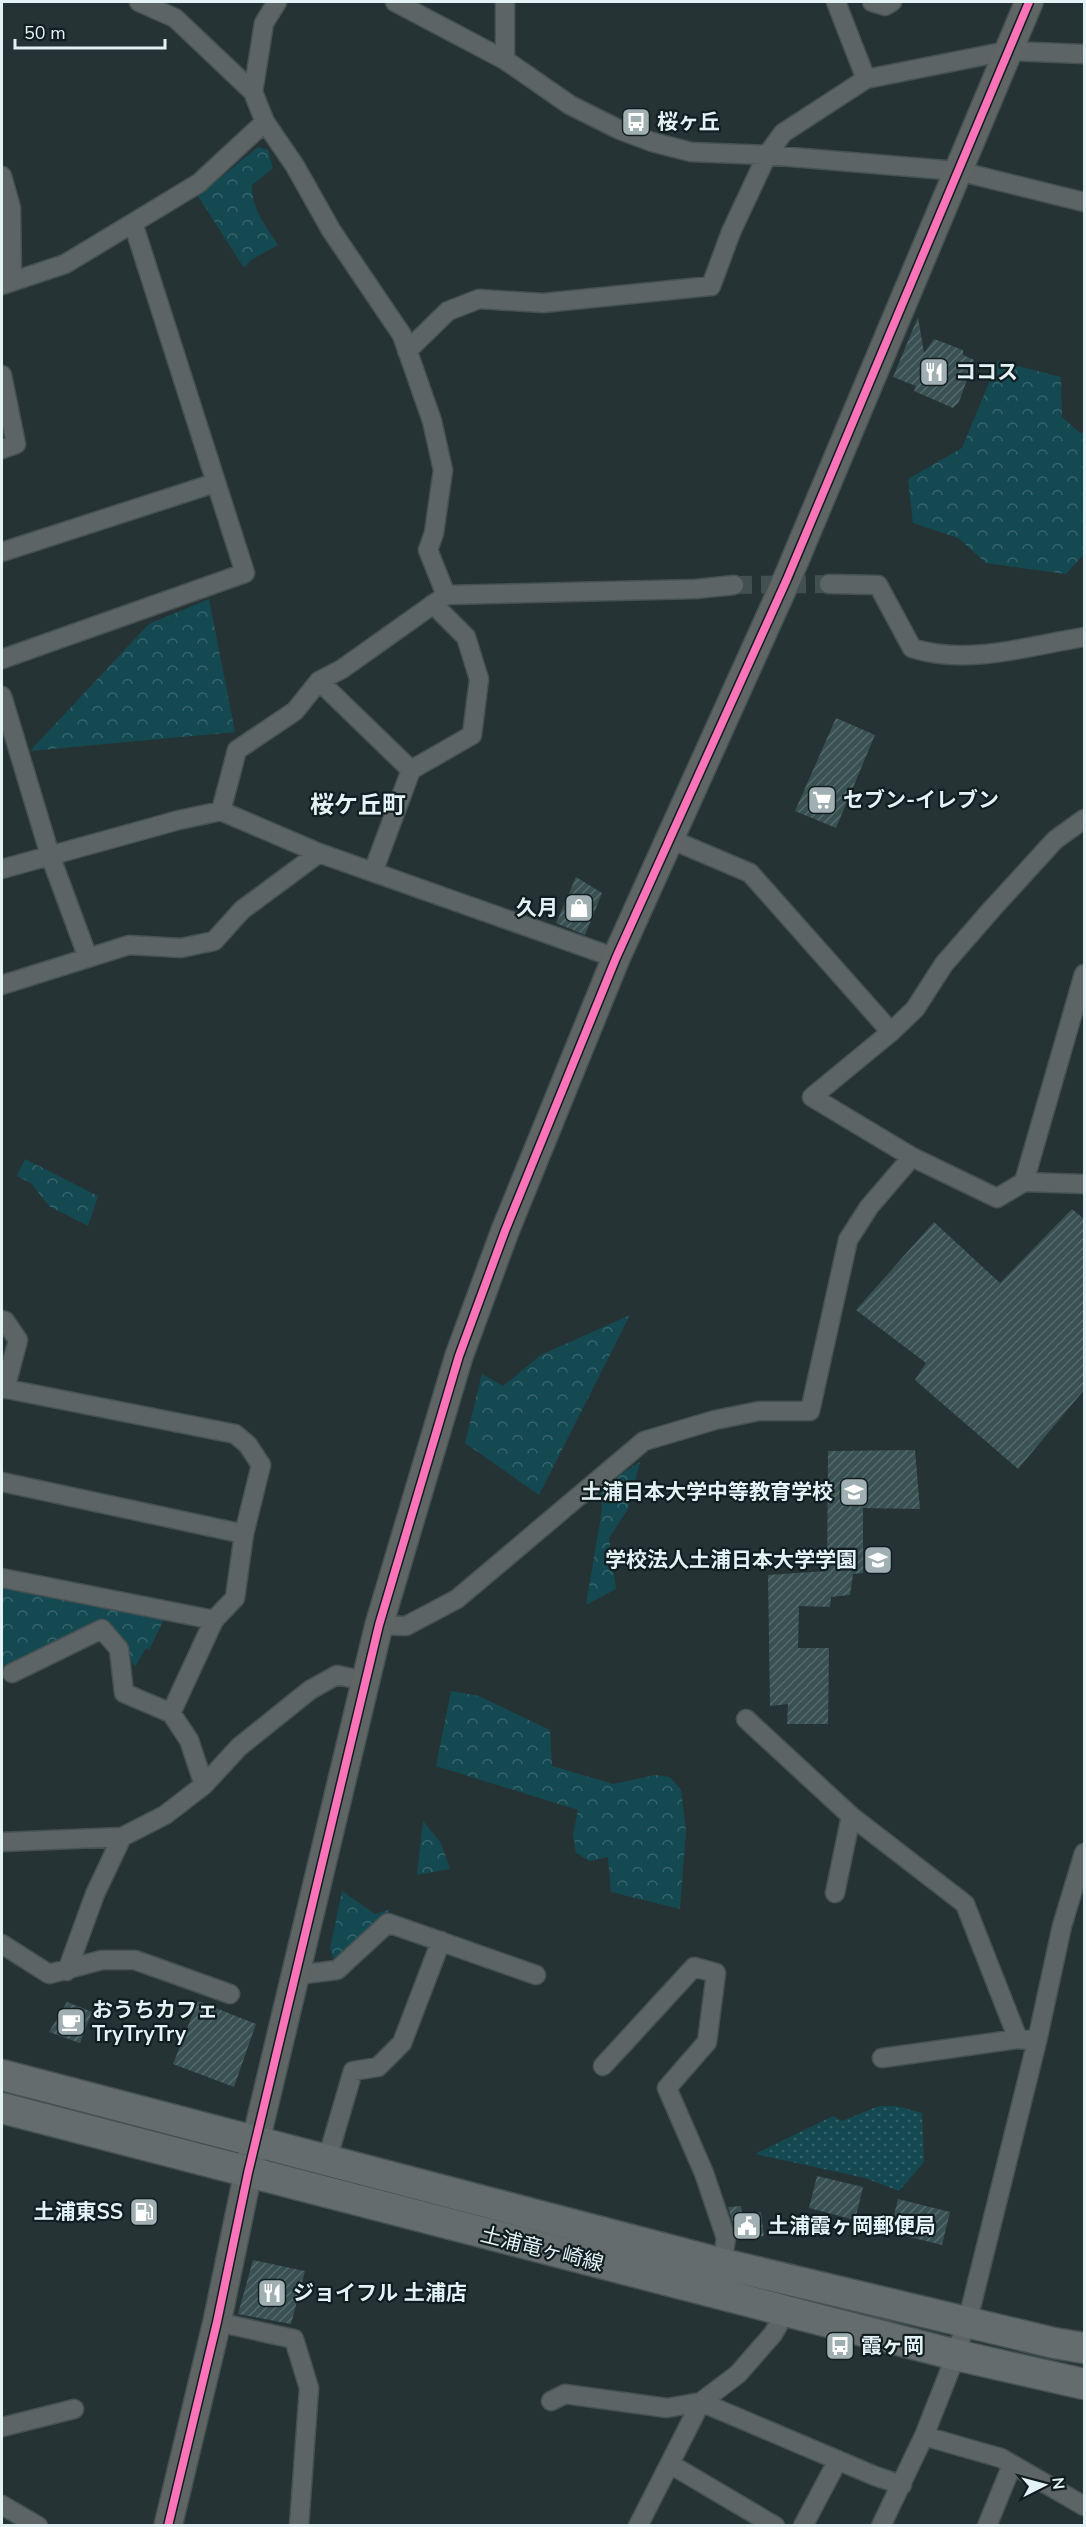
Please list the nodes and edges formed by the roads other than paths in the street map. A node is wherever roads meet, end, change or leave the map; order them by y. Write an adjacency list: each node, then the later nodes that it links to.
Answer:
1 (139, 2): 13 (street)
2 (277, 2): 13 (street)
3 (395, 2): 11 (street)
4 (505, 2): 11 (street)
5 (836, 2): 12 (street)
6 (872, 2): 7 (street)
7 (892, 2)
8 (1029, 2): 9 (street)
9 (1007, 51): 10 (street); 12 (street); 16 (street)
10 (1084, 54)
11 (505, 60): 15 (street)
12 (866, 79): 15 (street)
13 (253, 92): 14 (street)
14 (265, 122): 19 (street); 21 (street)
15 (767, 155): 16 (street); 21 (street)
16 (958, 171): 18 (street); 38 (street)
17 (2, 176): 20 (street)
18 (1084, 202)
19 (133, 223): 20 (street); 24 (street)
20 (7, 284)
21 (406, 351): 28 (street)
22 (2, 375): 23 (street)
23 (2, 449)
24 (215, 483): 25 (street); 30 (street)
25 (2, 552)
26 (829, 584): 29 (street)
27 (734, 585): 28 (street)
28 (440, 599): 31 (street); 35 (street)
29 (1084, 637)
30 (2, 659)
31 (319, 681): 35 (street); 36 (street)
32 (2, 696): 33 (street)
33 (19, 756): 34 (street); 40 (street)
34 (2, 762)
35 (411, 770): 42 (street)
36 (221, 811): 39 (street); 40 (street)
37 (1084, 819): 47 (street)
38 (670, 839): 44 (street); 47 (street)
39 (319, 853): 42 (street); 43 (street)
40 (50, 855): 41 (street); 43 (street)
41 (2, 869)
42 (373, 872): 44 (street)
43 (88, 958): 46 (street)
44 (616, 958): 57 (street)
45 (1084, 974): 49 (street)
46 (2, 985)
47 (891, 1032): 48 (street)
48 (912, 1157): 49 (street); 57 (street)
49 (1023, 1182): 50 (street)
50 (1084, 1184)
51 (2, 1320): 52 (street)
52 (3, 1389): 54 (street)
53 (2, 1482): 54 (street)
54 (244, 1534): 56 (street)
55 (2, 1578): 56 (street)
56 (214, 1620): 60 (street)
57 (379, 1625): 59 (street)
58 (12, 1673): 60 (street)
59 (365, 1681): 62 (street); 72 (street)
60 (171, 1713): 62 (street)
61 (746, 1719): 63 (street)
62 (204, 1785): 64 (street)
63 (851, 1816): 68 (street); 75 (street)
64 (122, 1837): 65 (street); 71 (street)
65 (2, 1842)
66 (1084, 1853): 67 (street)
67 (1080, 1878): 76 (street)
68 (835, 1893)
69 (441, 1941): 72 (street); 73 (street); 82 (street)
70 (2, 1944): 71 (street)
71 (67, 1971): 74 (street)
72 (296, 1975): 81 (street)
73 (537, 1975)
74 (230, 1994)
75 (1018, 2039): 76 (street); 77 (street)
76 (1037, 2041): 88 (street)
77 (882, 2058)
78 (603, 2066): 84 (street)
79 (2, 2075): 81 (main road, 土浦竜ヶ崎線)
80 (2, 2108): 83 (main road, 土浦竜ヶ崎線)
81 (256, 2143): 82 (main road, 土浦竜ヶ崎線); 83 (street)
82 (327, 2160): 84 (main road, 土浦竜ヶ崎線)
83 (248, 2173): 85 (main road, 土浦竜ヶ崎線); 87 (street)
84 (723, 2264): 85 (street); 88 (main road, 土浦竜ヶ崎線)
85 (715, 2293): 86 (main road, 土浦竜ヶ崎線)
86 (786, 2312): 90 (main road, 土浦竜ヶ崎線); 93 (street)
87 (217, 2322): 104 (street); 105 (street)
88 (966, 2323): 89 (main road, 土浦竜ヶ崎線); 90 (street)
89 (1084, 2348)
90 (956, 2355): 91 (main road, 土浦竜ヶ崎線); 96 (street)
91 (1084, 2384)
92 (551, 2401): 93 (street)
93 (701, 2402): 97 (street); 98 (street)
94 (74, 2409): 95 (street)
95 (2, 2427)
96 (924, 2436): 99 (street); 100 (street)
97 (838, 2460): 100 (street); 108 (street)
98 (670, 2464): 106 (street); 107 (street)
99 (1012, 2465): 102 (street); 110 (street)
100 (902, 2485): 109 (street)
101 (2, 2505): 103 (street)
102 (1084, 2506)
103 (38, 2526)
104 (168, 2526)
105 (299, 2526)
106 (639, 2526)
107 (775, 2526)
108 (803, 2526)
109 (881, 2526)
110 (987, 2526)

